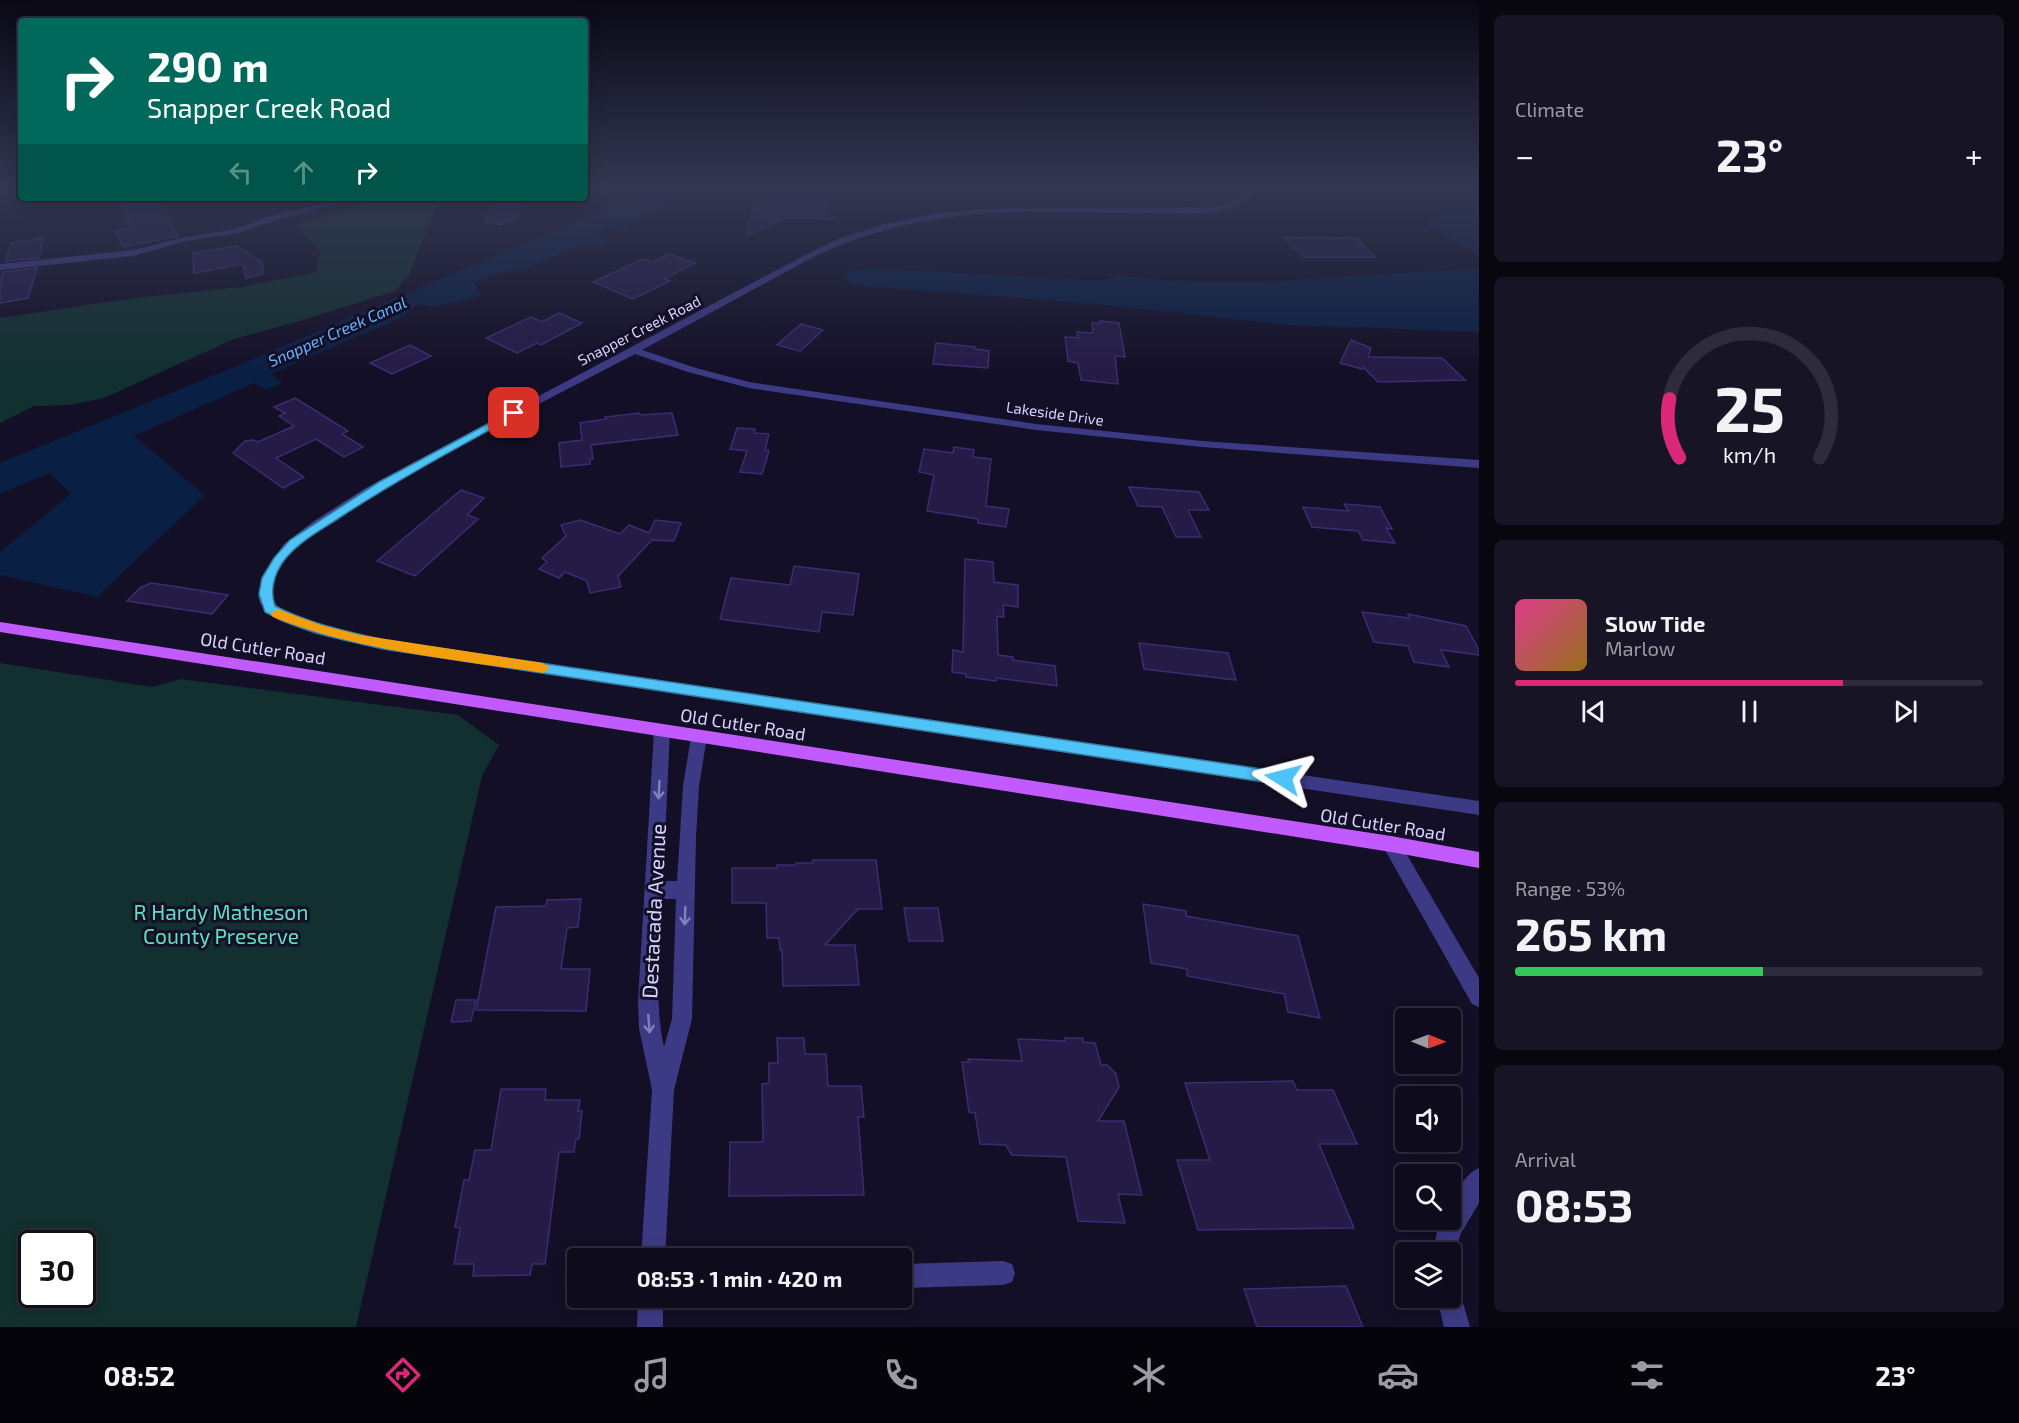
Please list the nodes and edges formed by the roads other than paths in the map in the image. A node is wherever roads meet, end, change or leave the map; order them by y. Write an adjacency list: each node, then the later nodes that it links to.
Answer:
1 (145, 250): 3 (street)
2 (823, 250): 6 (street, Snapper Creek Road)
3 (102, 257): 4 (street); 5 (street)
4 (0, 267)
5 (0, 273)
6 (634, 350): 7 (street, Lakeside Drive); 8 (street, Snapper Creek Road)
7 (1479, 464)
8 (265, 594): 12 (street, Old Cutler Road)
9 (0, 627): 10 (main road, Old Cutler Road)
10 (662, 731): 11 (main road, Old Cutler Road); 15 (street, Destacada Avenue, one-way to 15)
11 (699, 737): 13 (main road, Old Cutler Road); 16 (street, Destacada Avenue)
12 (1479, 808)
13 (1391, 844): 14 (main road, Old Cutler Road); 17 (street)
14 (1479, 860)
15 (654, 890): 16 (street); 18 (street, Destacada Avenue, one-way to 18)
16 (686, 890): 18 (street, Destacada Avenue, one-way to 18)
17 (1479, 997)
18 (663, 1090): 21 (street, Destacada Avenue)
19 (1479, 1180): 20 (street)
20 (1447, 1242)
21 (654, 1248)
22 (1003, 1273): 23 (street)
23 (912, 1276)
24 (651, 1308): 26 (street)
25 (1452, 1308): 27 (street)
26 (650, 1327)
27 (1457, 1327)

